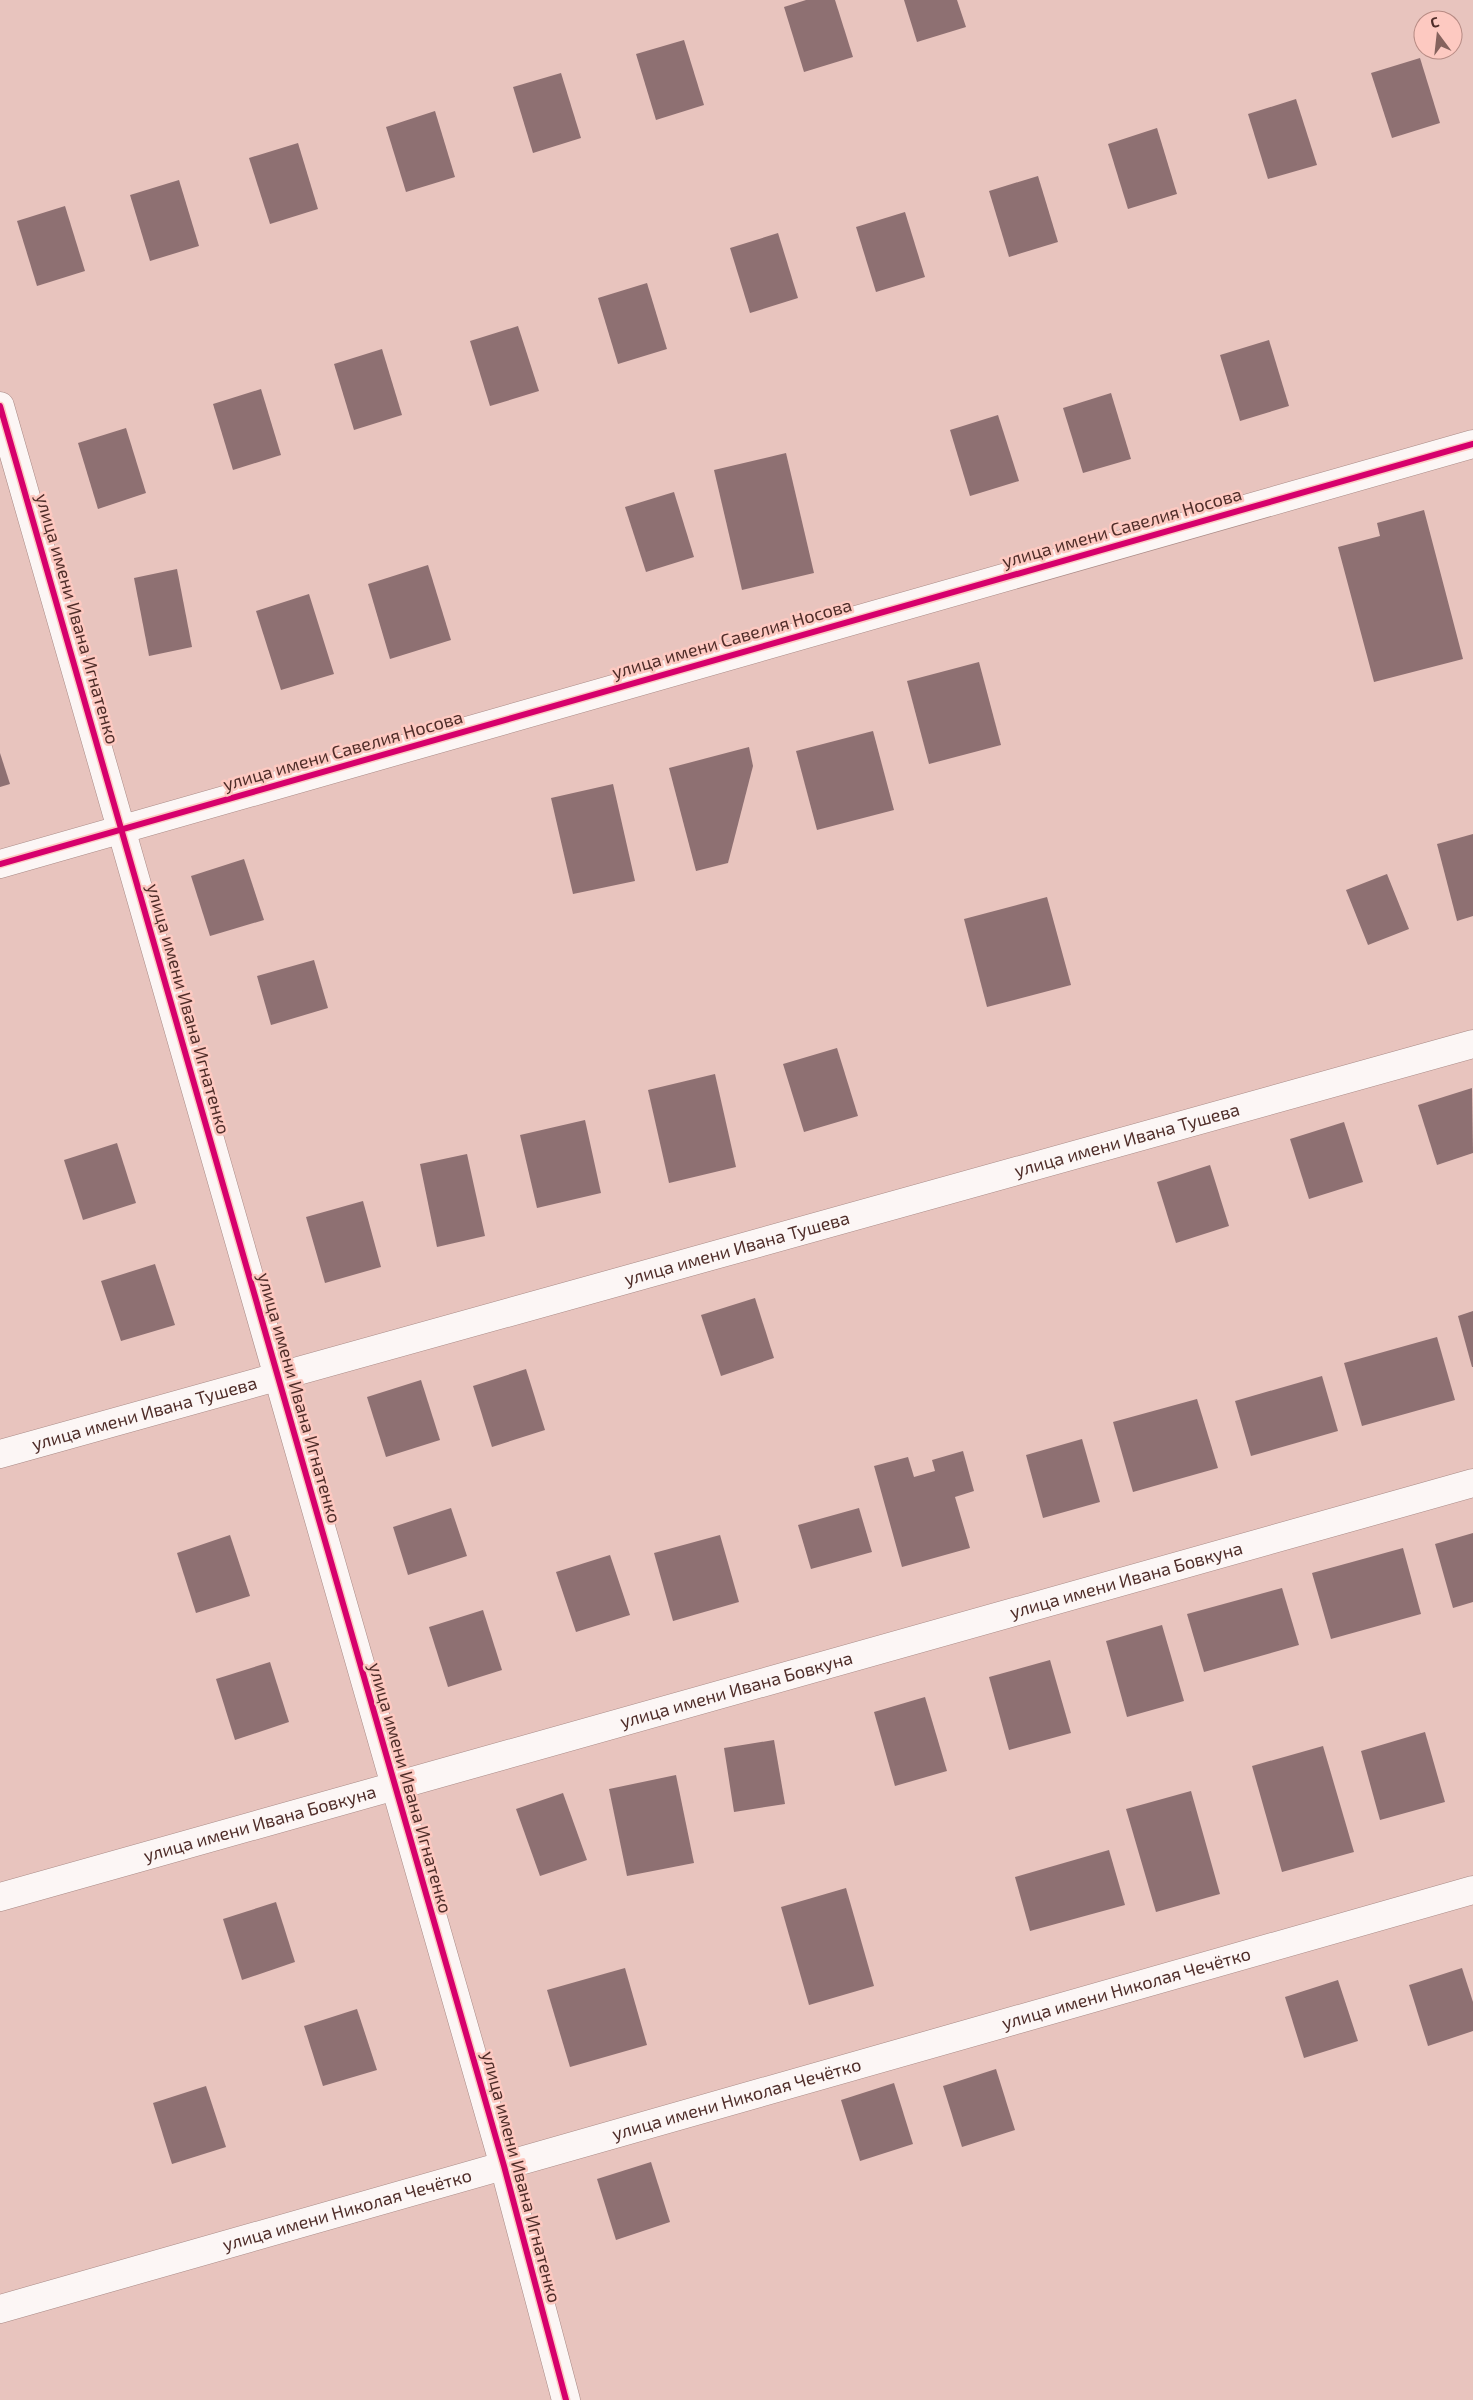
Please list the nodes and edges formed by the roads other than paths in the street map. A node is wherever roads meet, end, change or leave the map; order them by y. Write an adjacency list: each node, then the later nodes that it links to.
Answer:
1 (0, 406): 3 (street, улица имени Ивана Игнатенко)
2 (1473, 444): 3 (street, улица имени Савелия Носова)
3 (122, 829): 4 (street, улица имени Савелия Носова); 6 (street, улица имени Ивана Игнатенко)
4 (0, 864)
5 (1473, 1044): 6 (street, улица имени Ивана Тушева)
6 (277, 1377): 7 (street, улица имени Ивана Тушева); 9 (street, улица имени Ивана Игнатенко)
7 (0, 1454)
8 (1473, 1484): 9 (street, улица имени Ивана Бовкуна)
9 (394, 1787): 11 (street, улица имени Ивана Бовкуна); 12 (street, улица имени Ивана Игнатенко)
10 (1473, 1890): 12 (street, улица имени Николая Чечётко)
11 (0, 1897)
12 (504, 2166): 13 (street, улица имени Николая Чечётко); 14 (street, улица имени Ивана Игнатенко)
13 (0, 2309)
14 (566, 2400)

